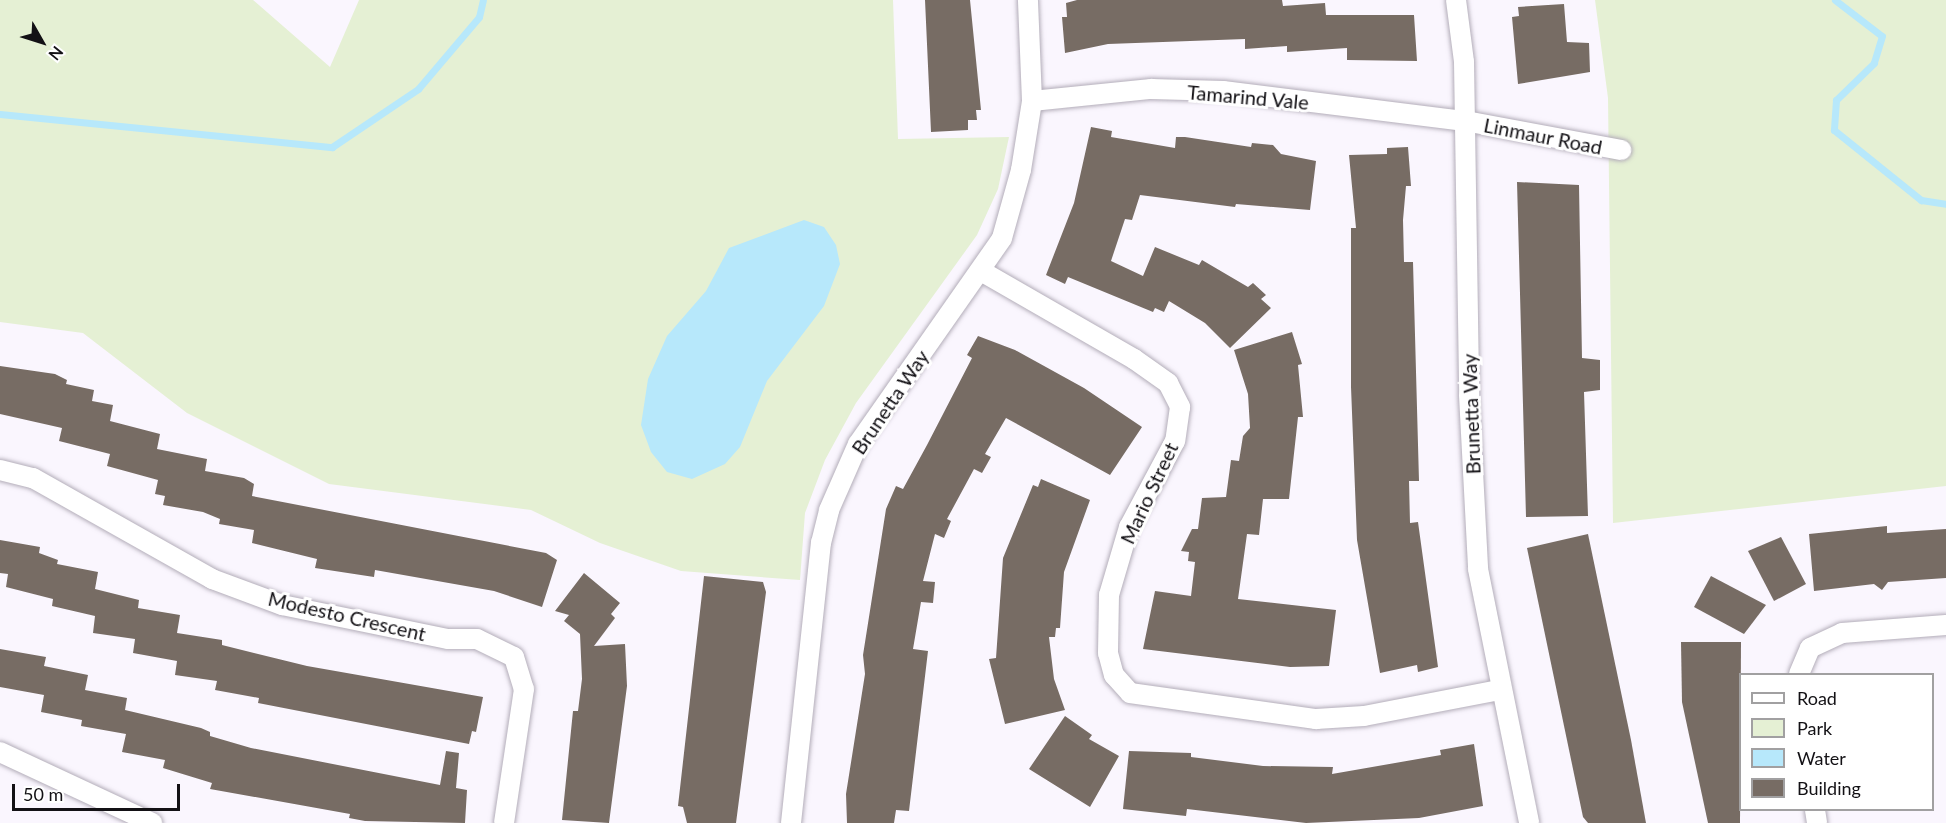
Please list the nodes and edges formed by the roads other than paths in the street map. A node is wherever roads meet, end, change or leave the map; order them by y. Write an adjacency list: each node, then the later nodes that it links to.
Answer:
1 (1028, 0): 3 (street, Brunetta Way)
2 (1456, 0): 4 (street, Brunetta Way)
3 (1032, 101): 4 (street, Tamarind Vale); 6 (street, Brunetta Way)
4 (1465, 121): 5 (street, Linmaur Road); 10 (street, Brunetta Way)
5 (1621, 150)
6 (981, 271): 10 (street, Mario Street); 14 (street, Brunetta Way)
7 (0, 470): 13 (street, Modesto Crescent)
8 (1946, 625): 9 (street)
9 (1800, 673)
10 (1499, 690): 15 (street, Brunetta Way)
11 (0, 752): 12 (street)
12 (152, 823)
13 (504, 823)
14 (791, 823)
15 (1529, 823)

